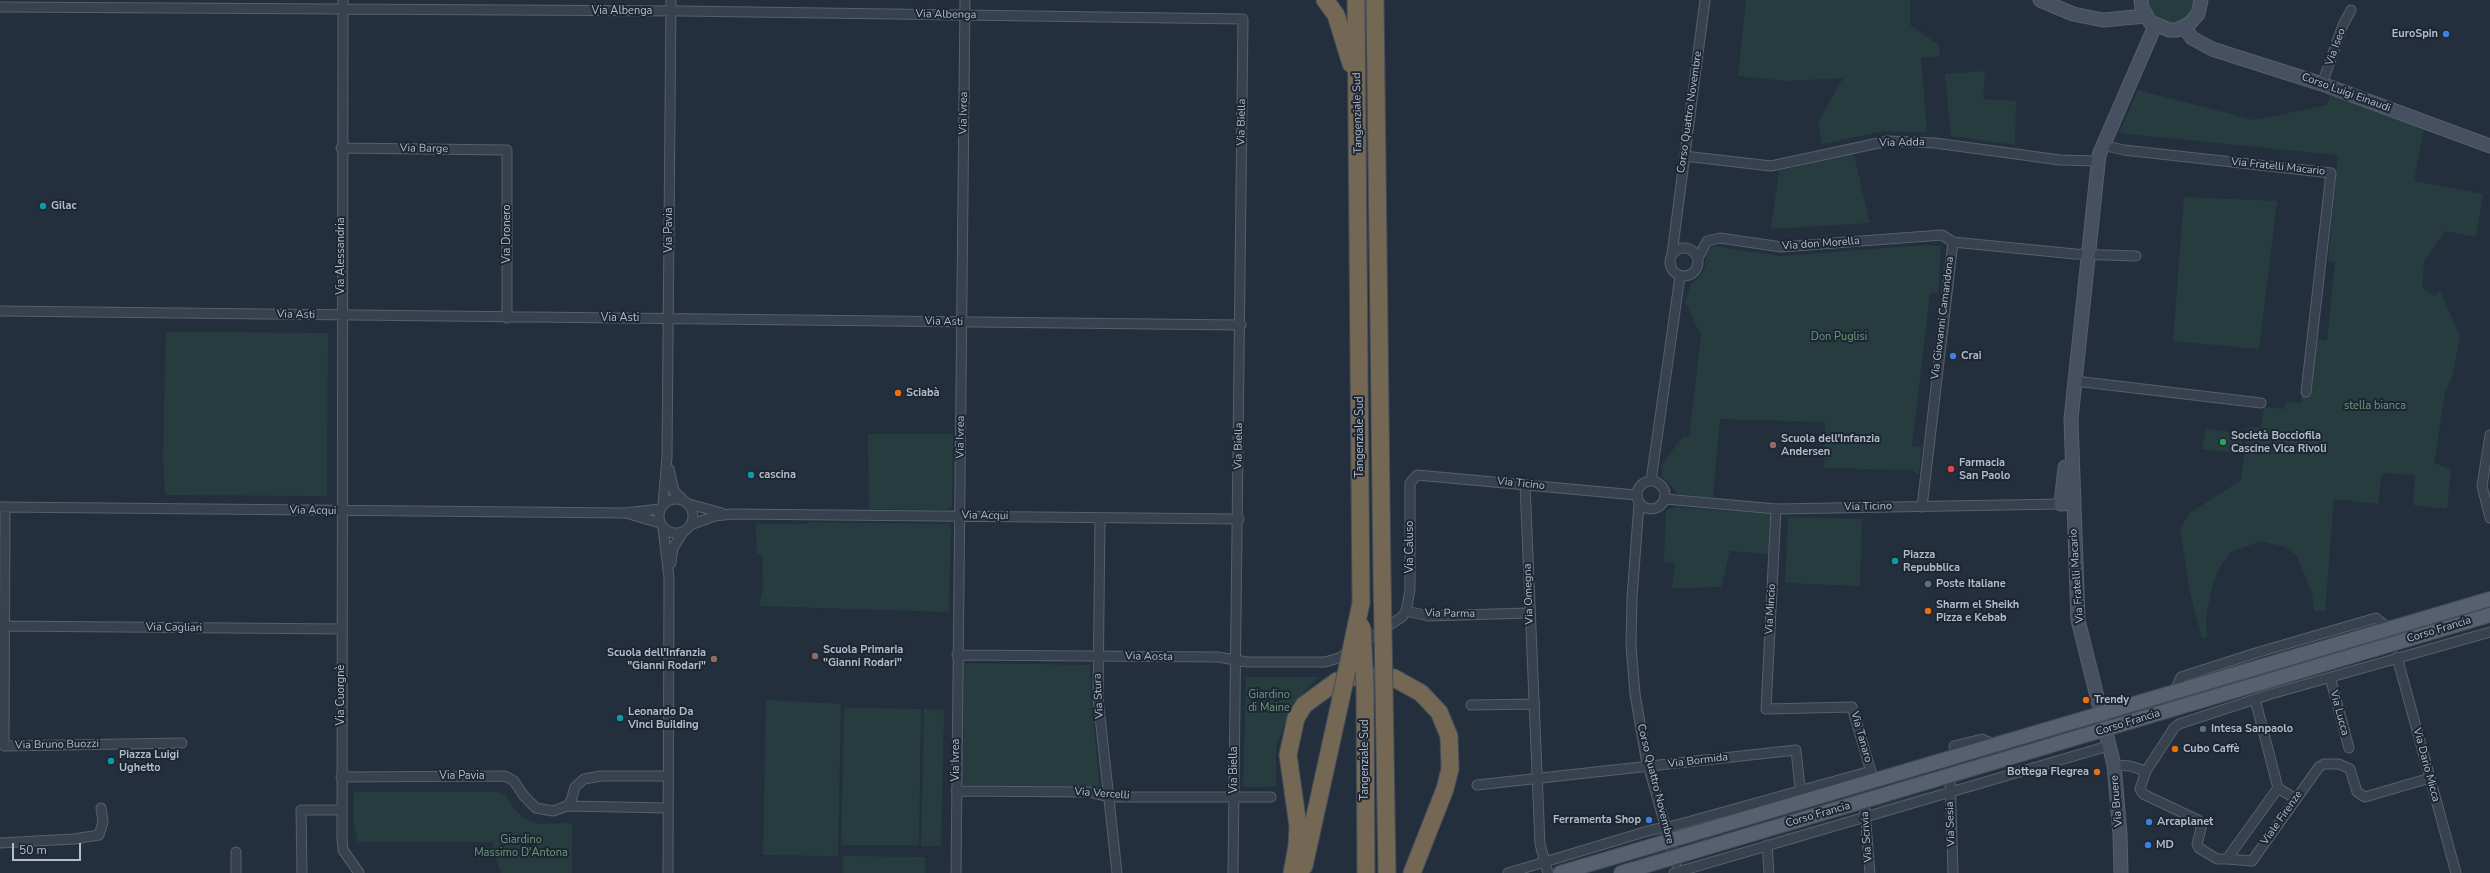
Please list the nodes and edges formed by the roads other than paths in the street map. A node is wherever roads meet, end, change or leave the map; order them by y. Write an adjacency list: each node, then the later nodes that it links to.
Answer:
1 (671, 0): 14 (street, Via Pavia)
2 (966, 0): 15 (street, Via Ivrea)
3 (1325, 0): 21 (highway)
4 (1356, 0): 21 (highway, Tangenziale Sud)
5 (1375, 0): 20 (highway, Tangenziale Sud)
6 (1387, 0): 20 (highway)
7 (1705, 0): 27 (street, Corso Quattro Novembre)
8 (2040, 0): 16 (street)
9 (2141, 0): 16 (street)
10 (2201, 0): 18 (street)
11 (343, 5): 12 (street, Via Albenga); 14 (street, Via Albenga); 25 (street, Via Alessandria)
12 (0, 7)
13 (2351, 10): 22 (street, Via Iseo)
14 (671, 11): 15 (street, Via Albenga); 40 (street, Via Pavia)
15 (965, 15): 17 (street, Via Albenga); 41 (street, Via Ivrea)
16 (2146, 16): 19 (street)
17 (1243, 19): 42 (street, Via Biella)
18 (2189, 24): 19 (street); 22 (street, Corso Luigi Einaudi)
19 (2158, 27): 23 (street, Via Fratelli Macario)
20 (1376, 40): 134 (highway, Tangenziale Sud, bridge)
21 (1357, 81): 70 (highway, Tangenziale Sud)
22 (2322, 84): 24 (street, Corso Luigi Einaudi)
23 (2102, 145): 28 (street, Via Fratelli Macario); 44 (street, Via Fratelli Macario)
24 (2490, 146)
25 (341, 148): 26 (street, Via Barge); 38 (street, Via Alessandria)
26 (507, 150): 39 (street, Via Dronero)
27 (1684, 156): 28 (street, Via Adda); 29 (street, Corso Quattro Novembre)
28 (2098, 161): 33 (street, Via Fratelli Macario)
29 (1675, 225): 31 (street, Corso Quattro Novembre); 32 (street, Corso Quattro Novembre)
30 (1953, 242): 33 (street, Via Giovanni Camandona); 35 (street, Via don Morella); 57 (street, Via Giovanni Camandona)
31 (1683, 248): 32 (street); 35 (street)
32 (1672, 254): 36 (street)
33 (2088, 254): 34 (street); 43 (street, Via Fratelli Macario)
34 (2136, 256)
35 (1698, 258): 36 (street)
36 (1680, 276): 48 (street)
37 (0, 311): 38 (street, Via Asti)
38 (341, 316): 39 (street, Via Asti); 59 (street, Via Alessandria)
39 (507, 318): 40 (street, Via Asti)
40 (669, 318): 41 (street, Via Asti); 47 (street, Via Pavia)
41 (962, 322): 42 (street, Via Asti); 62 (street, Via Ivrea)
42 (1241, 325): 65 (street, Via Biella)
43 (2075, 381): 45 (street); 54 (street, Via Fratelli Macario)
44 (2306, 392)
45 (2261, 403)
46 (2490, 435): 64 (street)
47 (667, 460): 53 (street, Via Pavia); 55 (street, Via Pavia)
48 (1651, 481): 51 (street); 52 (street)
49 (1410, 483): 50 (street, Via Ticino); 71 (street, Via Caluso)
50 (1525, 484): 52 (street, Via Ticino); 72 (street, Via Omegna)
51 (1665, 498): 52 (street); 58 (street, Via Ticino)
52 (1638, 499): 92 (street, Corso Quattro Novembre)
53 (685, 502): 55 (street); 61 (street, Via Acqui); 67 (street)
54 (2066, 503): 57 (street, Via Ticino); 86 (street, Via Fratelli Macario)
55 (662, 506): 60 (street, Via Acqui); 66 (street)
56 (3, 507): 59 (street, Via Acqui); 74 (street, Via Bruno Buozzi)
57 (1922, 507): 58 (street, Via Ticino)
58 (1776, 508): 85 (street, Via Mincio)
59 (342, 511): 60 (street, Via Acqui); 75 (street, Via Cuorgnè)
60 (625, 513): 66 (street, Via Acqui)
61 (732, 514): 62 (street, Via Acqui); 67 (street, Via Acqui)
62 (960, 515): 63 (street, Via Acqui); 77 (street, Via Ivrea)
63 (1100, 518): 65 (street, Via Acqui); 78 (street, Via Stura)
64 (2490, 518)
65 (1238, 519): 80 (street, Via Biella)
66 (662, 526): 67 (street); 68 (street)
67 (687, 529): 68 (street)
68 (669, 578): 94 (street)
69 (2490, 599): 86 (main road, Corso Francia)
70 (1361, 603): 132 (highway, bridge); 133 (highway, Tangenziale Sud, bridge)
71 (1406, 611): 72 (street, Via Parma); 80 (street, Via Aosta)
72 (1530, 613): 83 (street, Via Omegna)
73 (2490, 615): 87 (main road, Corso Francia)
74 (6, 626): 75 (street, Via Cagliari); 88 (street, Via Bruno Buozzi)
75 (342, 630): 97 (street, Via Cuorgnè)
76 (2490, 632): 79 (street, Corso Francia)
77 (957, 655): 78 (street, Via Aosta); 102 (street, Via Ivrea)
78 (1098, 656): 80 (street, Via Aosta); 104 (street, Via Stura)
79 (2397, 658): 81 (street, Corso Francia); 98 (street, Via Dario Micca)
80 (1235, 660): 105 (street, Via Biella)
81 (2330, 677): 82 (street, Corso Francia); 90 (street, Via Lucca)
82 (2255, 699): 93 (street, Corso Francia); 101 (street)
83 (1535, 704): 84 (street); 99 (street, Via Omegna)
84 (1472, 705)
85 (1766, 709): 95 (street, Via Tanaro)
86 (2101, 715): 87 (street, Via Fratelli Macario); 95 (main road, Corso Francia)
87 (2104, 730): 89 (street, Via Bruere); 96 (main road, Corso Francia)
88 (182, 743)
89 (2108, 746): 91 (street, Via Bruere); 103 (street, Corso Francia)
90 (2349, 748)
91 (2114, 765): 93 (street); 143 (street, Via Bruere)
92 (1649, 767): 99 (street, Via Bormida); 107 (street, Via Bormida); 116 (street, Corso Quattro Novembre)
93 (2146, 771): 121 (street, Viale Firenze)
94 (668, 776): 110 (street); 112 (street)
95 (1872, 776): 107 (main road, Corso Francia)
96 (1950, 776): 103 (street, Via Sesia); 109 (main road, Corso Francia)
97 (341, 777): 110 (street, Via Pavia); 113 (street, Via Cuorgnè)
98 (2430, 778): 108 (street, Viale Firenze); 144 (street, Via Dario Micca)
99 (1539, 780): 100 (street, Via Bormida); 122 (street, Via Omegna)
100 (1477, 785)
101 (2278, 788): 108 (street); 121 (street, Viale Firenze)
102 (956, 791): 104 (street, Via Vercelli); 128 (street, Via Ivrea)
103 (1950, 793): 114 (street, Corso Francia); 142 (street, Via Sesia)
104 (1108, 797): 105 (street, Via Vercelli); 129 (street, Via Stura)
105 (1234, 797): 106 (street, Via Vercelli); 130 (street, Via Biella)
106 (1271, 797)
107 (1801, 797): 116 (main road, Corso Francia)
108 (2296, 799): 121 (street, Viale Firenze)
109 (1864, 801): 114 (street, Via Scrivia); 115 (main road, Corso Francia)
110 (566, 806): 112 (street, Via Pavia)
111 (101, 808): 117 (street)
112 (668, 808): 127 (street)
113 (341, 810): 125 (street); 126 (street, Via Cuorgnè)
114 (1865, 817): 118 (street, Corso Francia); 141 (street, Via Scrivia)
115 (1766, 830): 118 (street); 120 (main road, Corso Francia)
116 (1668, 834): 120 (street, Corso Quattro Novembre); 122 (street, Corso Francia); 138 (main road, Corso Francia)
117 (0, 843)
118 (1769, 845): 123 (street, Corso Francia); 140 (street)
119 (236, 852): 124 (street)
120 (1674, 857): 123 (street, Corso Quattro Novembre); 139 (main road, Corso Francia)
121 (2227, 859)
122 (1545, 862): 136 (street, Corso Francia); 137 (street, Via Omegna)
123 (1676, 872)
124 (236, 873)
125 (302, 873)
126 (359, 873)
127 (668, 873)
128 (956, 873)
129 (1117, 873)
130 (1233, 873)
131 (1292, 873): 135 (highway)
132 (1302, 873)
133 (1366, 873)
134 (1386, 873)
135 (1412, 873)
136 (1508, 873)
137 (1548, 873)
138 (1560, 873)
139 (1621, 873)
140 (1770, 873)
141 (1870, 873)
142 (1953, 873)
143 (2121, 873)
144 (2456, 873)

